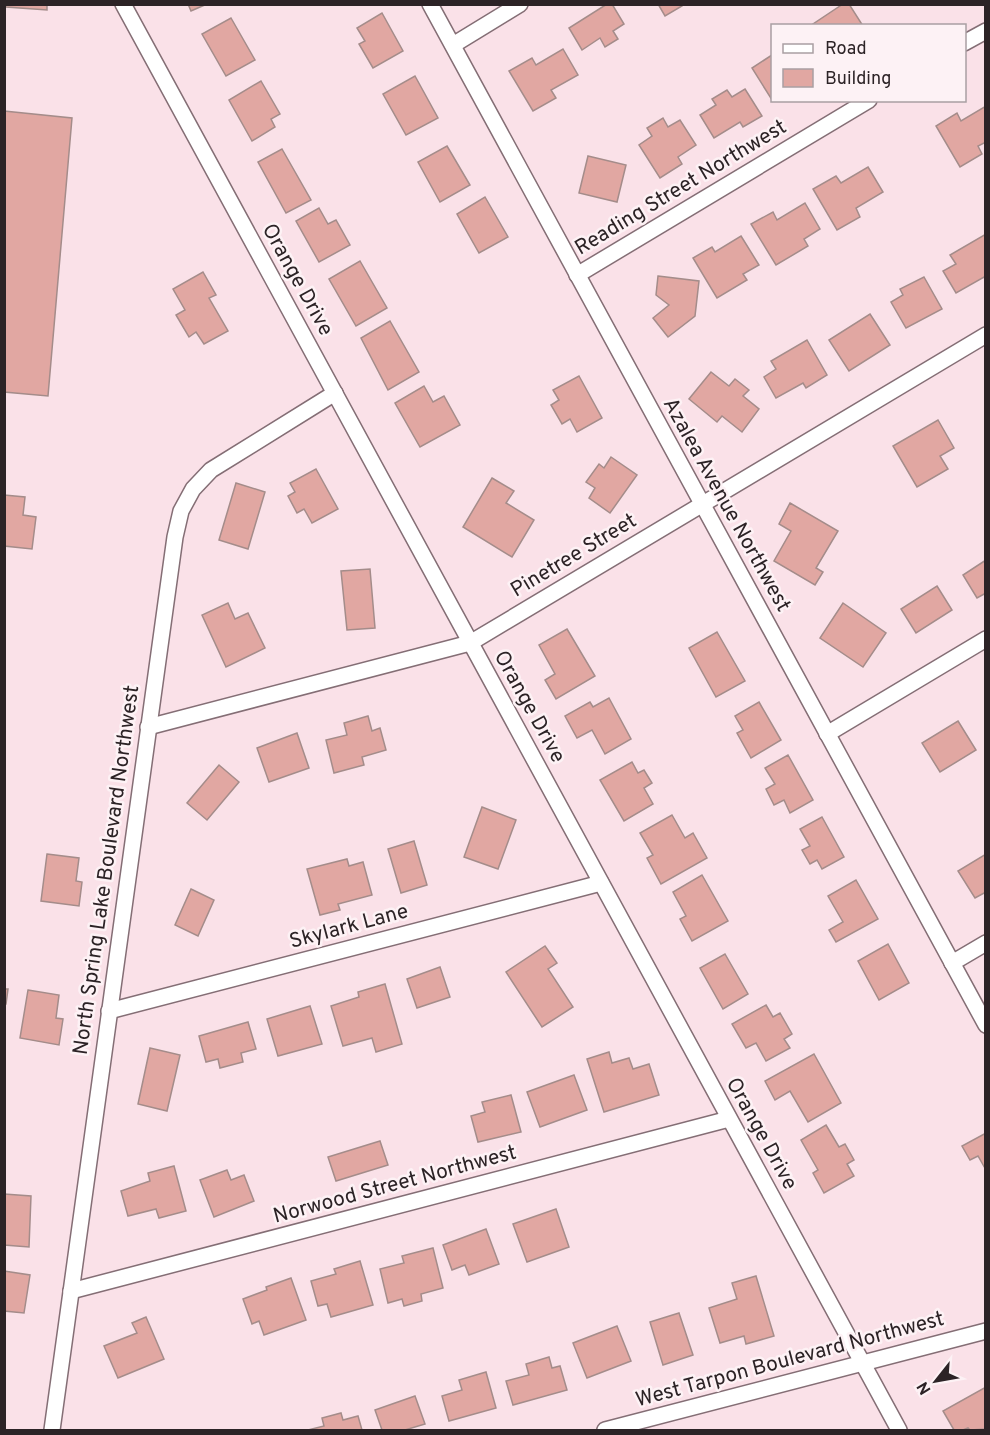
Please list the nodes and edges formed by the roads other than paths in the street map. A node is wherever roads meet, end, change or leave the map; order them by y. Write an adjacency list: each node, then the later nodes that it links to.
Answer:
1 (123, 4): 10 (street, Orange Drive)
2 (430, 4): 6 (street, Azalea Avenue Northwest)
3 (520, 4): 6 (street)
4 (986, 31): 5 (street)
5 (966, 42)
6 (453, 45): 8 (street, Azalea Avenue Northwest)
7 (866, 102): 8 (street, Reading Street Northwest)
8 (577, 275): 11 (street, Azalea Avenue Northwest)
9 (986, 335): 11 (street, Pinetree Street)
10 (335, 393): 13 (street, Orange Drive); 14 (street, North Spring Lake Boulevard Northwest)
11 (702, 504): 13 (street, Pinetree Street); 15 (street, Azalea Avenue Northwest)
12 (986, 639): 15 (street)
13 (470, 643): 14 (street, Pinetree Street); 16 (street, Orange Drive)
14 (148, 727): 19 (street, North Spring Lake Boulevard Northwest)
15 (827, 734): 18 (street, Azalea Avenue Northwest)
16 (601, 883): 19 (street, Skylark Lane); 21 (street, Orange Drive)
17 (986, 944): 18 (street)
18 (952, 963): 20 (street, Azalea Avenue Northwest)
19 (109, 1011): 22 (street, North Spring Lake Boulevard Northwest)
20 (986, 1025)
21 (729, 1119): 22 (street, Norwood Street Northwest); 24 (street, Orange Drive)
22 (71, 1291): 25 (street, North Spring Lake Boulevard Northwest)
23 (986, 1331): 24 (street, West Tarpon Boulevard Northwest)
24 (862, 1363): 26 (street, West Tarpon Boulevard Northwest); 27 (street, Orange Drive)
25 (52, 1431)
26 (604, 1431)
27 (898, 1431)

